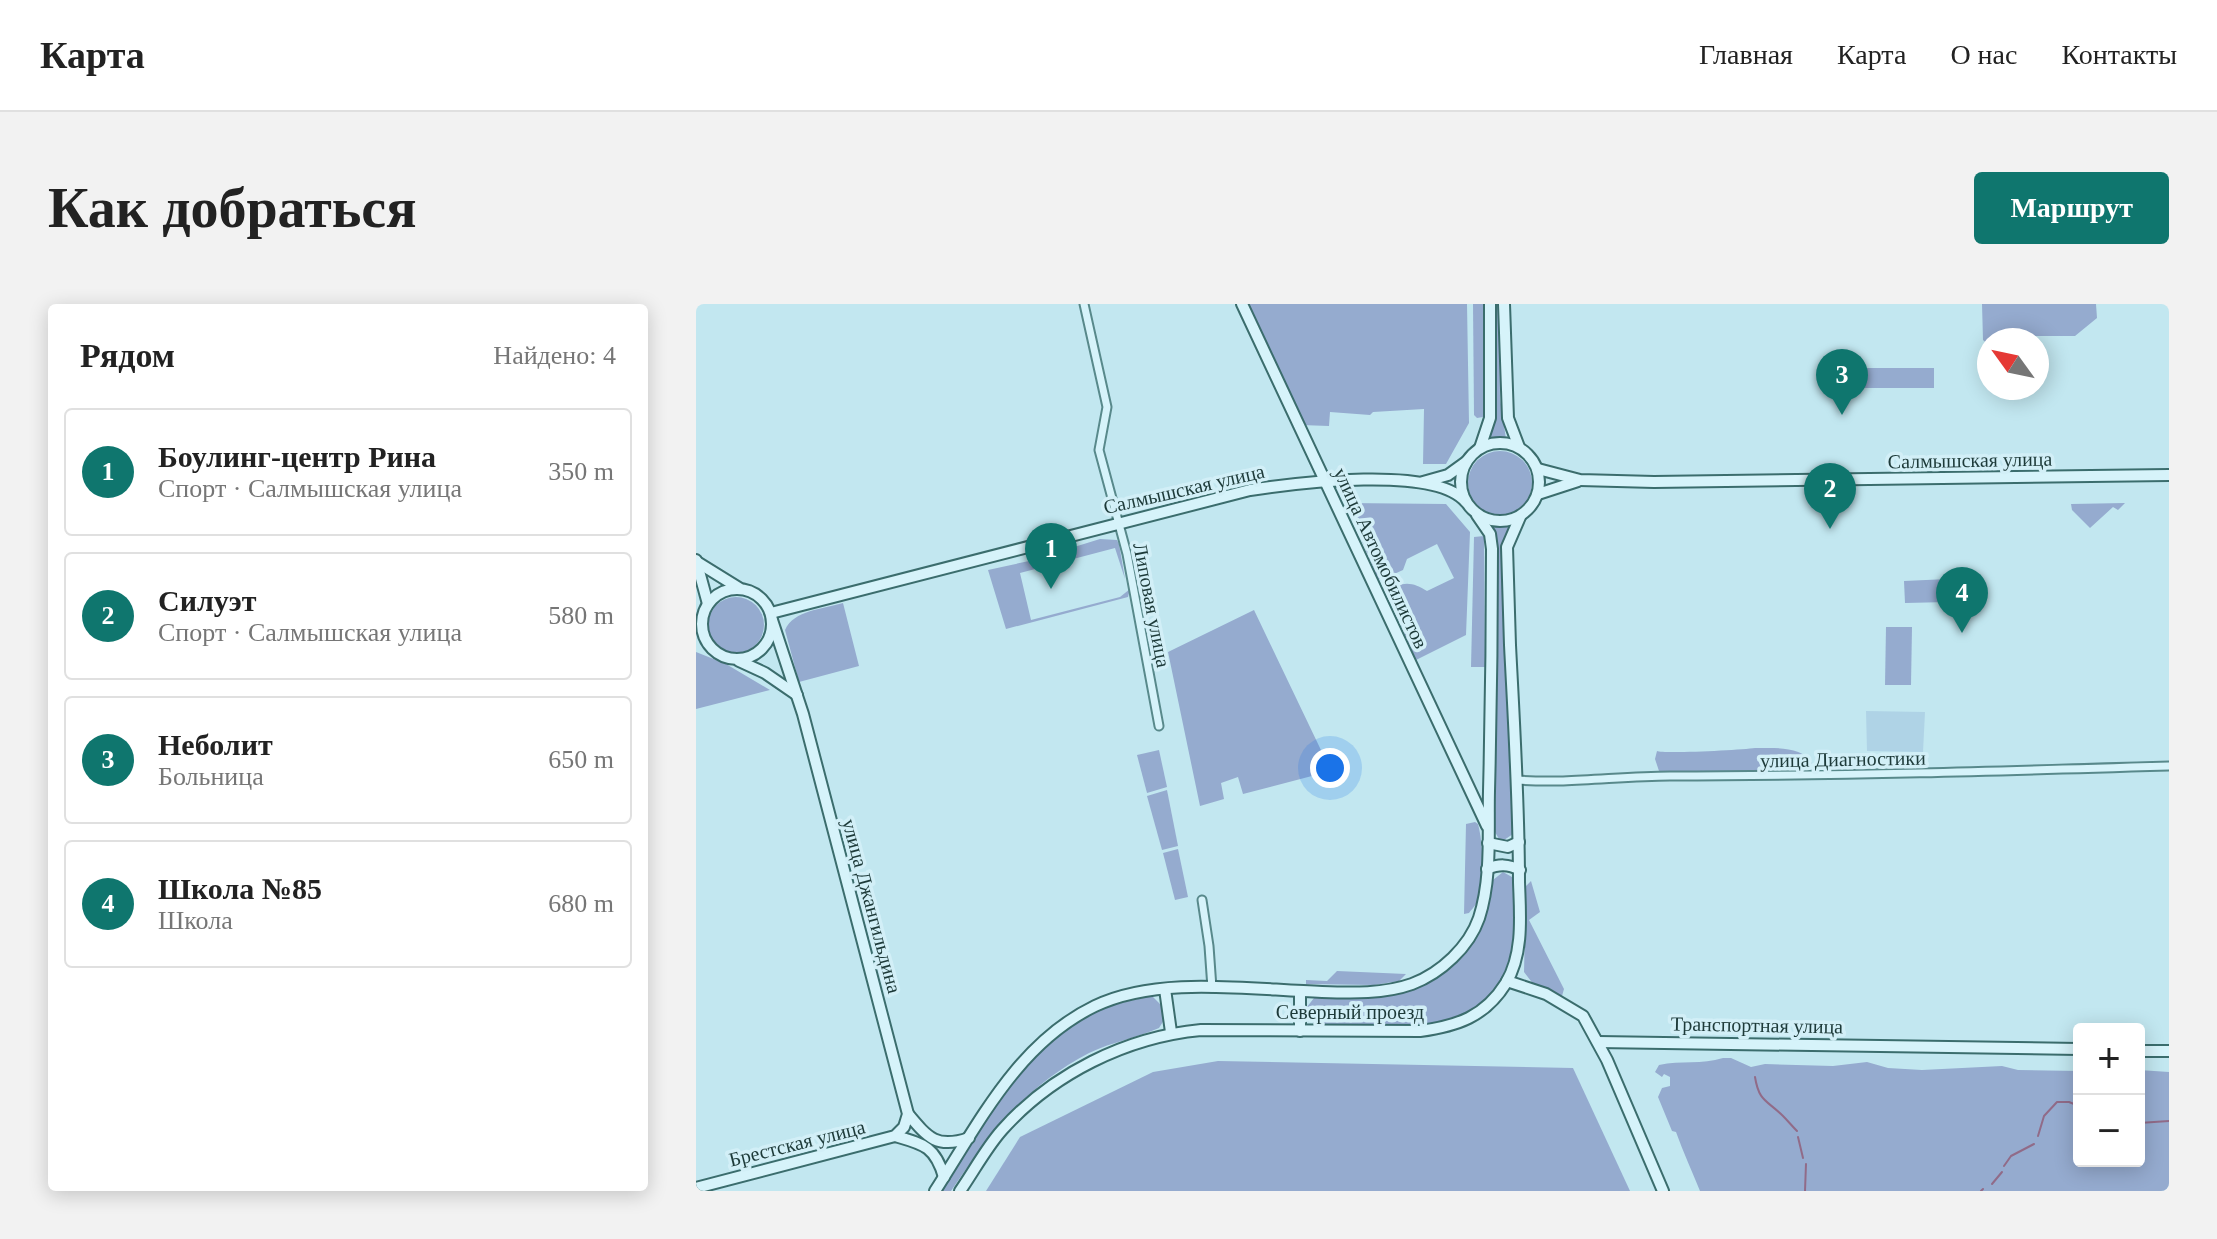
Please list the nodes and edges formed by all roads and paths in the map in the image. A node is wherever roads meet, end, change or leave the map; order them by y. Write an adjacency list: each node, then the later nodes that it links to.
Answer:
1 (1084, 304): 17 (street, Липовая улица)
2 (1242, 304): 10 (main road, улица Автомобилистов)
3 (1490, 304): 6 (main road)
4 (1504, 304): 5 (main road)
5 (1519, 447): 6 (main road); 8 (main road)
6 (1480, 448): 7 (main road)
7 (1467, 460): 12 (main road); 14 (main road)
8 (1538, 469): 11 (main road); 13 (main road)
9 (2169, 475): 11 (main road, Салмышская улица)
10 (1324, 480): 12 (main road, Салмышская улица); 17 (main road, Салмышская улица); 30 (main road, улица Автомобилистов)
11 (1580, 480): 13 (main road)
12 (1423, 482): 14 (main road)
13 (1538, 494): 16 (main road)
14 (1466, 502): 15 (main road)
15 (1477, 515): 16 (main road); 30 (main road, Северный проезд)
16 (1520, 517): 29 (main road, Северный проезд)
17 (1119, 522): 21 (main road, Салмышская улица); 27 (street, Липовая улица)
18 (697, 561): 19 (main road); 20 (main road)
19 (741, 589): 20 (main road); 21 (main road)
20 (708, 604): 22 (main road)
21 (772, 617): 25 (main road); 26 (main road, улица Джангильдина)
22 (699, 623): 24 (main road)
23 (696, 643): 24 (main road)
24 (711, 648): 25 (main road)
25 (737, 660): 26 (main road)
26 (797, 695): 46 (main road, улица Джангильдина)
27 (1159, 726)
28 (2169, 766): 29 (street, улица Диагностики)
29 (1518, 780): 31 (main road, Северный проезд)
30 (1488, 828): 32 (main road, Северный проезд)
31 (1519, 842): 32 (main road); 34 (main road, Северный проезд)
32 (1488, 843): 33 (main road, Северный проезд)
33 (1487, 869): 34 (main road); 39 (main road, Северный проезд)
34 (1520, 870): 36 (main road, Северный проезд)
35 (1202, 900): 37 (street)
36 (1507, 981): 40 (main road, Северный проезд); 42 (main road)
37 (1212, 988): 38 (main road, Северный проезд); 39 (main road, Северный проезд)
38 (1165, 989): 41 (main road); 48 (main road, Северный проезд)
39 (1300, 991): 40 (main road)
40 (1300, 1031): 41 (main road, Северный проезд)
41 (1171, 1032): 52 (main road, Северный проезд)
42 (1598, 1042): 43 (main road, Транспортная улица); 53 (main road)
43 (2073, 1049)
44 (2145, 1051): 45 (main road)
45 (2169, 1051)
46 (908, 1114): 47 (main road, Брестская улица); 48 (main road)
47 (895, 1136): 49 (main road); 50 (main road, Брестская улица)
48 (969, 1138): 49 (main road, Северный проезд)
49 (944, 1177): 51 (main road, Северный проезд)
50 (696, 1188)
51 (935, 1191)
52 (960, 1191)
53 (1663, 1191)

